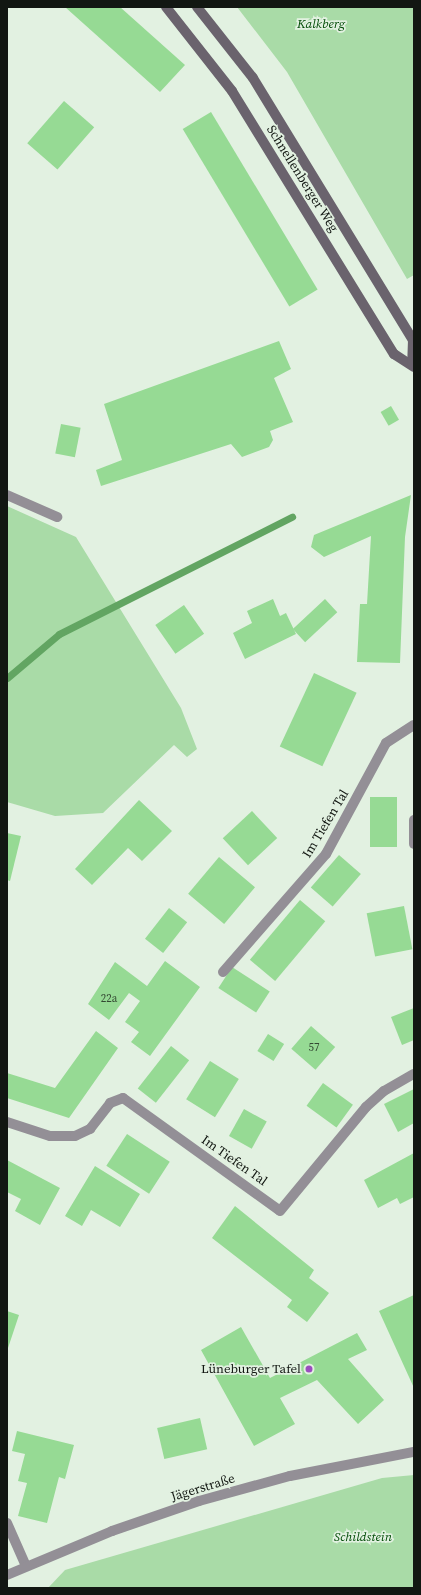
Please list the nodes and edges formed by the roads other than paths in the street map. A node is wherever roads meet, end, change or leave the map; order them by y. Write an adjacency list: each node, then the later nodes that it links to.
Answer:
1 (166, 7): 3 (main road, Schnellenberger Weg)
2 (197, 7): 3 (main road, Schnellenberger Weg)
3 (413, 366)
4 (7, 495): 5 (street)
5 (57, 517)
6 (414, 725): 9 (street, Im Tiefen Tal)
7 (414, 820): 8 (street)
8 (414, 844)
9 (223, 972)
10 (414, 1074): 11 (street, Im Tiefen Tal)
11 (7, 1122)
12 (414, 1452): 14 (street, Jägerstraße)
13 (7, 1523): 14 (street)
14 (26, 1566): 15 (street, Jägerstraße)
15 (7, 1575)

